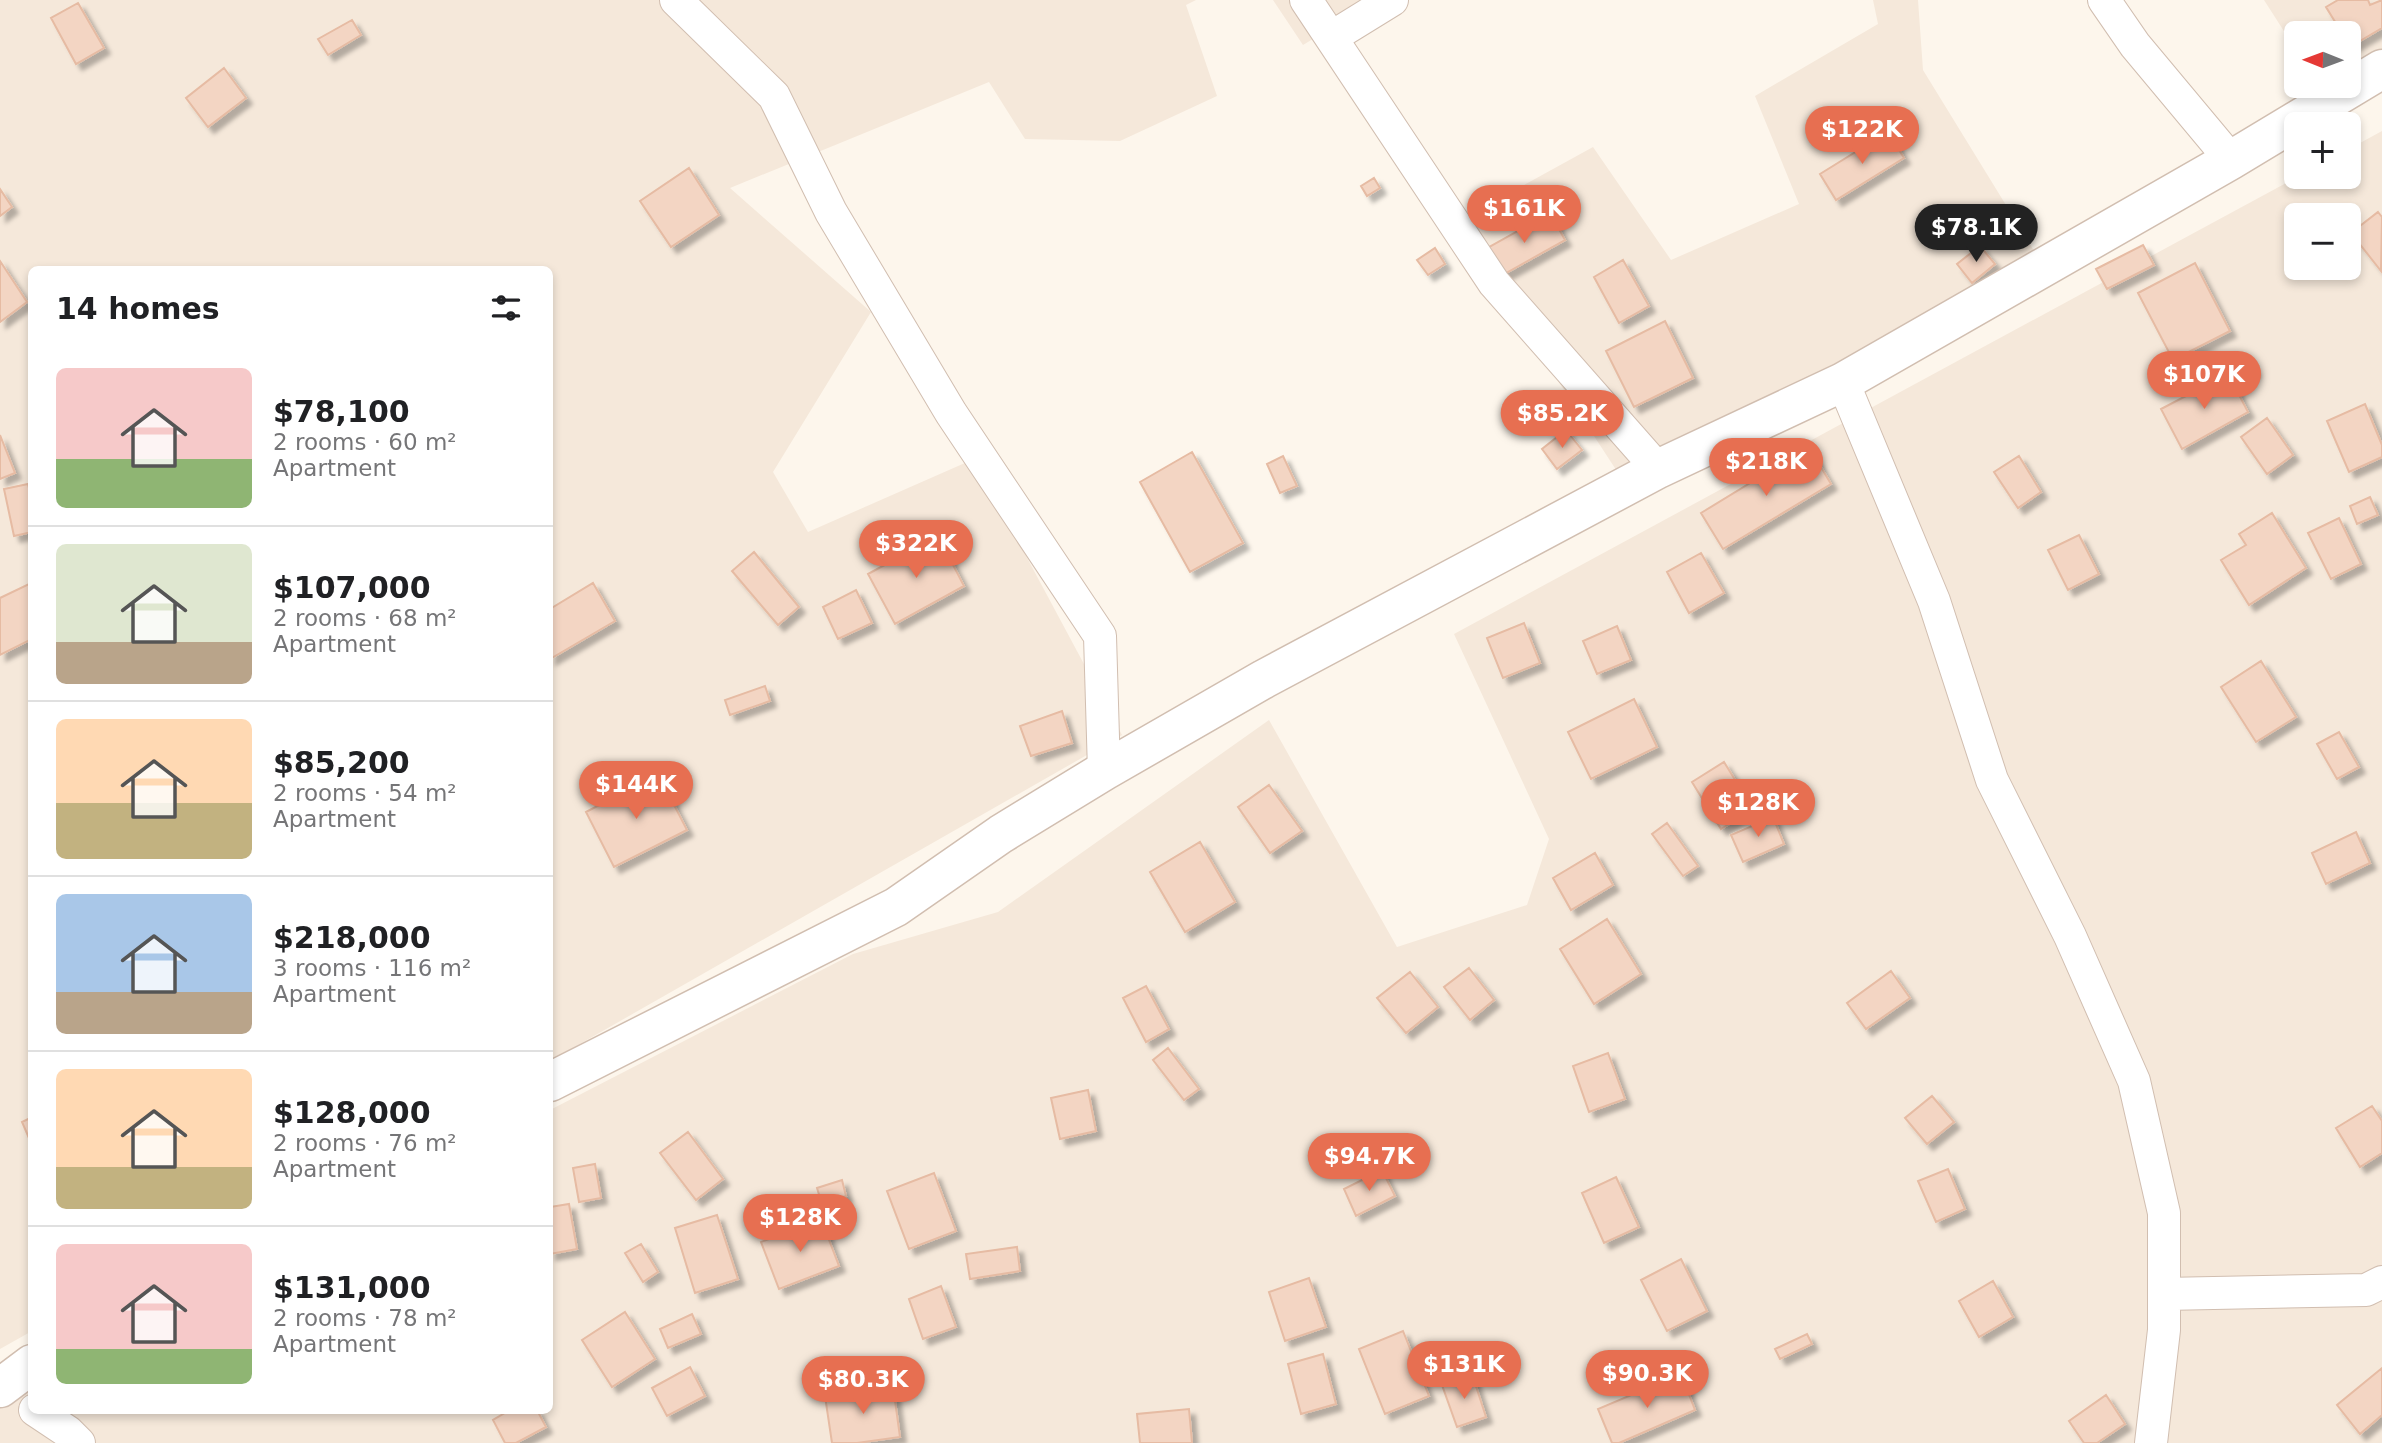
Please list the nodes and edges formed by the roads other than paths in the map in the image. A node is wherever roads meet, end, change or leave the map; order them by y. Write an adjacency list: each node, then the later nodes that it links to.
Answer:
1 (676, 0): 10 (street)
2 (1306, 0): 5 (street)
3 (1392, 0): 5 (street)
4 (2104, 0): 7 (street)
5 (1332, 37): 9 (street)
6 (2382, 69): 7 (street)
7 (2231, 160): 8 (street)
8 (1843, 382): 9 (street); 13 (street)
9 (1658, 470): 10 (street)
10 (1104, 771): 11 (street)
11 (553, 1080)
12 (2382, 1282): 13 (street)
13 (2164, 1294): 19 (street)
14 (28, 1367): 15 (street)
15 (0, 1388): 16 (street)
16 (28, 1406)
17 (41, 1414): 18 (street)
18 (79, 1443)
19 (2151, 1443)

